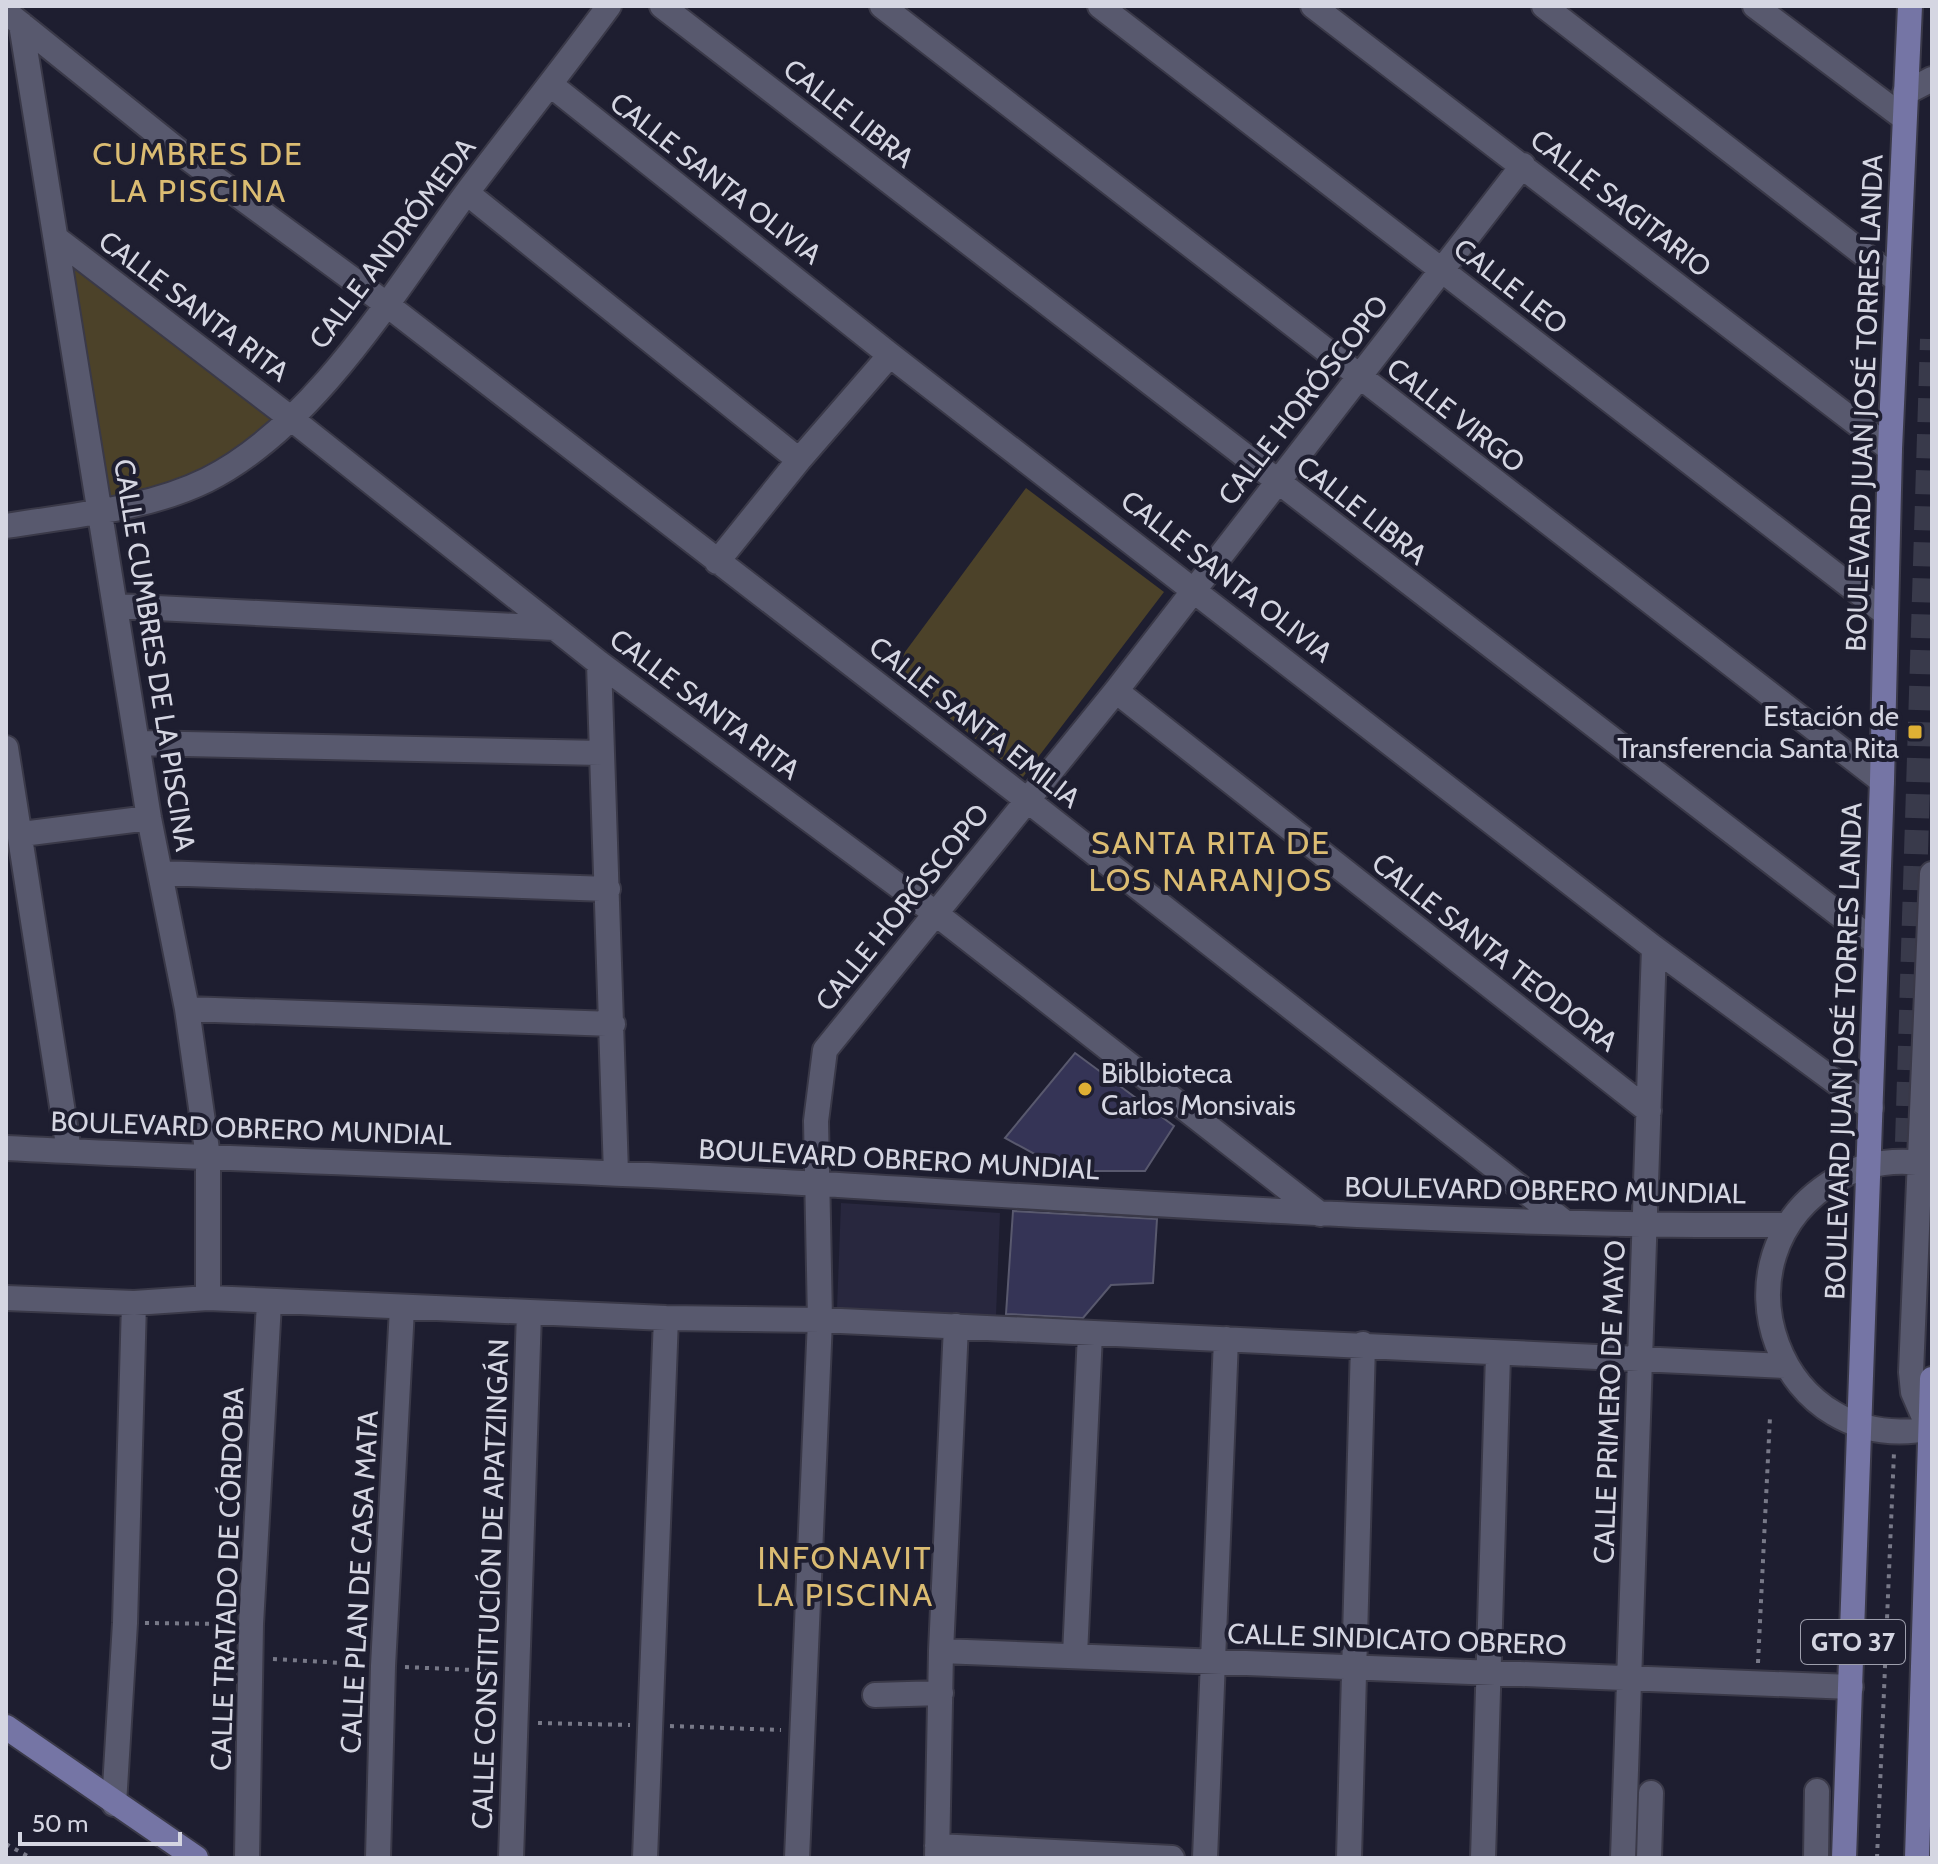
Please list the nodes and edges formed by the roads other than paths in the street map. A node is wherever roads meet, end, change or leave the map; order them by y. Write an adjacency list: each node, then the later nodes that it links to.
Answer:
1 (609, 6): 13 (street, CALLE ANDRÓMEDA)
2 (662, 6): 27 (street, CALLE LIBRA)
3 (882, 6): 23 (street, CALLE VIRGO)
4 (1100, 6): 19 (street, CALLE LEO)
5 (1313, 6): 16 (street, CALLE SAGITARIO)
6 (1544, 6): 20 (street)
7 (1755, 6): 15 (street)
8 (1910, 6): 11 (main road, BOULEVARD JUAN JOSÉ TORRES LANDA / GTO 37)
9 (1921, 6): 11 (street)
10 (14, 18): 18 (street, CALLE CUMBRES DE LA PISCINA); 21 (street, CALLE SANTA EMILIA)
11 (1909, 57): 14 (main road, BOULEVARD JUAN JOSÉ TORRES LANDA / GTO 37)
12 (1932, 79): 14 (street)
13 (551, 85): 17 (street, CALLE ANDRÓMEDA); 22 (street, CALLE SANTA OLIVIA)
14 (1905, 93): 15 (main road, BOULEVARD JUAN JOSÉ TORRES LANDA / GTO 37)
15 (1904, 118): 20 (main road, BOULEVARD JUAN JOSÉ TORRES LANDA / GTO 37)
16 (1523, 165): 19 (street, CALLE HORÓSCOPO); 25 (street, CALLE SAGITARIO)
17 (467, 193): 21 (street, CALLE ANDRÓMEDA); 26 (street)
18 (57, 239): 24 (street, CALLE SANTA RITA); 28 (street, CALLE CUMBRES DE LA PISCINA)
19 (1441, 270): 23 (street, CALLE HORÓSCOPO); 33 (street, CALLE LEO)
20 (1897, 280): 25 (main road, BOULEVARD JUAN JOSÉ TORRES LANDA / GTO 37)
21 (386, 304): 24 (street, CALLE ANDRÓMEDA); 30 (street, CALLE SANTA EMILIA)
22 (890, 355): 26 (street); 31 (street, CALLE SANTA OLIVIA)
23 (1358, 377): 27 (street, CALLE HORÓSCOPO); 40 (street, CALLE VIRGO)
24 (293, 420): 28 (street, CALLE ANDRÓMEDA); 34 (street, CALLE SANTA RITA)
25 (1890, 449): 33 (main road, BOULEVARD JUAN JOSÉ TORRES LANDA / GTO 37)
26 (799, 460): 30 (street)
27 (1277, 483): 31 (street, CALLE HORÓSCOPO); 48 (street, CALLE LIBRA)
28 (100, 511): 29 (street, CALLE ANDRÓMEDA); 32 (street, CALLE CUMBRES DE LA PISCINA)
29 (6, 526)
30 (717, 562): 41 (street, CALLE SANTA EMILIA)
31 (1195, 589): 36 (street, CALLE HORÓSCOPO); 49 (street, CALLE SANTA OLIVIA)
32 (117, 606): 34 (street); 37 (street, CALLE CUMBRES DE LA PISCINA)
33 (1885, 613): 40 (main road, BOULEVARD JUAN JOSÉ TORRES LANDA / GTO 37)
34 (555, 628): 35 (street, CALLE SANTA RITA)
35 (599, 663): 39 (street); 47 (street, CALLE SANTA RITA)
36 (1116, 691): 41 (street, CALLE HORÓSCOPO); 53 (street, CALLE SANTA TEODORA)
37 (138, 743): 39 (street); 42 (street, CALLE CUMBRES DE LA PISCINA)
38 (6, 748): 43 (street)
39 (601, 753): 46 (street)
40 (1882, 781): 48 (main road, BOULEVARD JUAN JOSÉ TORRES LANDA / GTO 37)
41 (1027, 800): 47 (street, CALLE HORÓSCOPO); 63 (street, CALLE SANTA EMILIA)
42 (149, 818): 43 (street); 44 (street, CALLE CUMBRES DE LA PISCINA)
43 (22, 834): 56 (street)
44 (161, 873): 46 (street); 50 (street, CALLE CUMBRES DE LA PISCINA)
45 (1932, 874): 58 (street)
46 (608, 889): 51 (street)
47 (935, 913): 61 (street, CALLE HORÓSCOPO); 62 (street, CALLE SANTA RITA)
48 (1875, 942): 52 (main road, BOULEVARD JUAN JOSÉ TORRES LANDA / GTO 37)
49 (1654, 948): 52 (street, CALLE SANTA OLIVIA); 53 (street, CALLE PRIMERO DE MAYO)
50 (187, 1009): 51 (street); 57 (street, CALLE CUMBRES DE LA PISCINA)
51 (613, 1024): 60 (street)
52 (1871, 1108): 59 (main road, BOULEVARD JUAN JOSÉ TORRES LANDA / GTO 37)
53 (1649, 1111): 65 (street, CALLE PRIMERO DE MAYO)
54 (1907, 1142): 58 (street)
55 (6, 1148): 56 (street, BOULEVARD OBRERO MUNDIAL)
56 (69, 1151): 57 (street, BOULEVARD OBRERO MUNDIAL)
57 (208, 1157): 60 (street, BOULEVARD OBRERO MUNDIAL); 67 (street, CALLE CUMBRES DE LA PISCINA)
58 (1927, 1164): 59 (street); 83 (street)
59 (1869, 1166): 64 (street); 82 (main road, BOULEVARD JUAN JOSÉ TORRES LANDA / GTO 37)
60 (616, 1173): 61 (street, BOULEVARD OBRERO MUNDIAL)
61 (818, 1184): 62 (street, BOULEVARD OBRERO MUNDIAL); 73 (street, CALLE HORÓSCOPO)
62 (1320, 1214): 63 (street, BOULEVARD OBRERO MUNDIAL)
63 (1563, 1221): 65 (street, BOULEVARD OBRERO MUNDIAL)
64 (1788, 1225): 65 (street, BOULEVARD OBRERO MUNDIAL); 80 (street)
65 (1646, 1226): 79 (street, CALLE PRIMERO DE MAYO)
66 (6, 1298): 68 (street)
67 (208, 1298): 68 (street); 69 (street)
68 (134, 1303): 97 (street)
69 (269, 1303): 70 (street); 102 (street, CALLE TRATADO DE CÓRDOBA)
70 (402, 1308): 71 (street); 103 (street, CALLE PLAN DE CASA MATA)
71 (529, 1313): 72 (street); 104 (street, CALLE CONSTITUCIÓN DE APATZINGÁN)
72 (666, 1318): 73 (street); 105 (street)
73 (820, 1320): 74 (street); 106 (street, CALLE HORÓSCOPO)
74 (956, 1326): 75 (street); 85 (street)
75 (1090, 1334): 76 (street); 86 (street)
76 (1226, 1339): 77 (street); 87 (street)
77 (1363, 1344): 78 (street); 88 (street)
78 (1498, 1355): 79 (street); 89 (street)
79 (1640, 1360): 80 (street); 90 (street, CALLE PRIMERO DE MAYO)
80 (1786, 1366): 82 (street)
81 (1932, 1379): 83 (main road, GTO 37)
82 (1860, 1426): 83 (street); 91 (main road, BOULEVARD JUAN JOSÉ TORRES LANDA / GTO 37)
83 (1930, 1428): 84 (main road, GTO 37)
84 (1928, 1622): 100 (main road, GTO 37)
85 (941, 1651): 86 (street, CALLE SINDICATO OBRERO); 92 (street)
86 (1075, 1655): 87 (street, CALLE SINDICATO OBRERO)
87 (1213, 1661): 88 (street, CALLE SINDICATO OBRERO); 108 (street)
88 (1355, 1666): 89 (street, CALLE SINDICATO OBRERO); 109 (street)
89 (1488, 1673): 90 (street, CALLE SINDICATO OBRERO); 110 (street)
90 (1627, 1678): 91 (street, CALLE SINDICATO OBRERO); 111 (street, CALLE PRIMERO DE MAYO)
91 (1851, 1687): 114 (main road, BOULEVARD JUAN JOSÉ TORRES LANDA / GTO 37)
92 (941, 1693): 93 (street); 98 (street)
93 (875, 1695)
94 (6, 1727): 97 (main road)
95 (1817, 1791): 113 (street)
96 (1651, 1793): 112 (street)
97 (114, 1804): 101 (main road)
98 (937, 1852): 99 (street)
99 (1072, 1855): 107 (street)
100 (1922, 1857)
101 (196, 1858)
102 (247, 1858)
103 (378, 1858)
104 (511, 1858)
105 (645, 1858)
106 (797, 1858)
107 (1172, 1858)
108 (1205, 1858)
109 (1349, 1858)
110 (1483, 1858)
111 (1623, 1858)
112 (1649, 1858)
113 (1816, 1858)
114 (1844, 1858)

